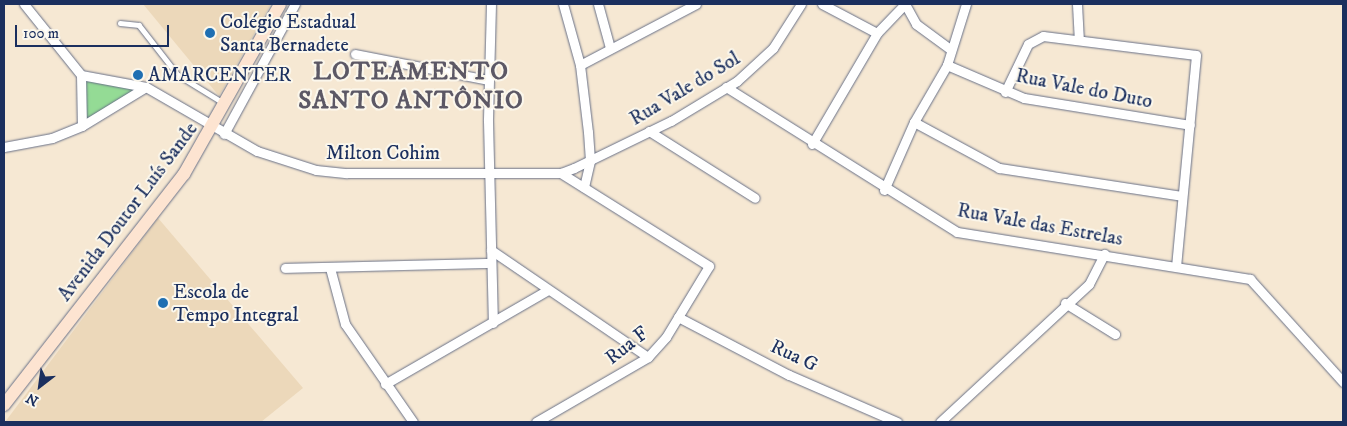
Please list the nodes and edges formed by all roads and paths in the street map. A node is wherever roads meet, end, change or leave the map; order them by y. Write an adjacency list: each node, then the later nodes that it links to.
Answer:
1 (24, 4): 21 (street)
2 (280, 4): 26 (street, Avenida Doutor Luís Sande)
3 (295, 4): 30 (street)
4 (491, 4): 22 (street)
5 (563, 4): 19 (street)
6 (598, 4): 16 (street)
7 (696, 4): 16 (street)
8 (801, 4): 24 (street, Rua Vale do Sol)
9 (822, 4): 14 (street)
10 (905, 4): 14 (street); 17 (street)
11 (966, 4): 17 (street)
12 (1077, 4): 15 (street)
13 (120, 24): 26 (lane)
14 (877, 33): 32 (street)
15 (1079, 38): 25 (street); 28 (street)
16 (610, 48): 19 (street)
17 (950, 49): 20 (street)
18 (355, 54): 22 (street)
19 (580, 65): 34 (street)
20 (947, 65): 25 (street, Rua Vale do Duto); 27 (street)
21 (81, 75): 23 (street, Milton Cohim); 29 (street)
22 (489, 80): 35 (street)
23 (146, 87): 29 (street); 30 (street, Milton Cohim)
24 (726, 87): 31 (street, Rua Vale do Sol); 32 (street, Rua Vale das Estrelas)
25 (1005, 92): 28 (street, Rua Vale do Duto)
26 (226, 104): 30 (street, Avenida Doutor Luís Sande)
27 (914, 122): 38 (street); 39 (street)
28 (1190, 125): 39 (street)
29 (82, 126): 33 (street)
30 (219, 130): 35 (street, Milton Cohim); 55 (street, Avenida Doutor Luís Sande)
31 (649, 132): 34 (street, Rua Vale do Sol); 40 (street)
32 (812, 144): 38 (street, Rua Vale das Estrelas)
33 (4, 147)
34 (590, 162): 36 (street, Rua Vale do Sol); 37 (street)
35 (488, 170): 36 (street, Milton Cohim); 41 (street)
36 (561, 173): 37 (street)
37 (584, 187): 49 (street, Rua F)
38 (884, 190): 42 (street, Rua Vale das Estrelas)
39 (1182, 196): 44 (street)
40 (755, 198)
41 (491, 250): 43 (street); 47 (street)
42 (1104, 254): 44 (street, Rua Vale das Estrelas); 48 (street)
43 (491, 263): 46 (street); 50 (street)
44 (1176, 265): 53 (street, Rua Vale das Estrelas)
45 (285, 268): 46 (street)
46 (330, 268): 54 (street)
47 (548, 290): 50 (street); 52 (street)
48 (1065, 303): 51 (street); 59 (street)
49 (678, 317): 52 (street, Rua F); 58 (street, Rua G)
50 (492, 324): 54 (street)
51 (1115, 334)
52 (648, 357): 57 (street, Rua F)
53 (1343, 382)
54 (385, 384): 56 (street)
55 (4, 405)
56 (414, 422)
57 (536, 422)
58 (897, 422)
59 (940, 422)

